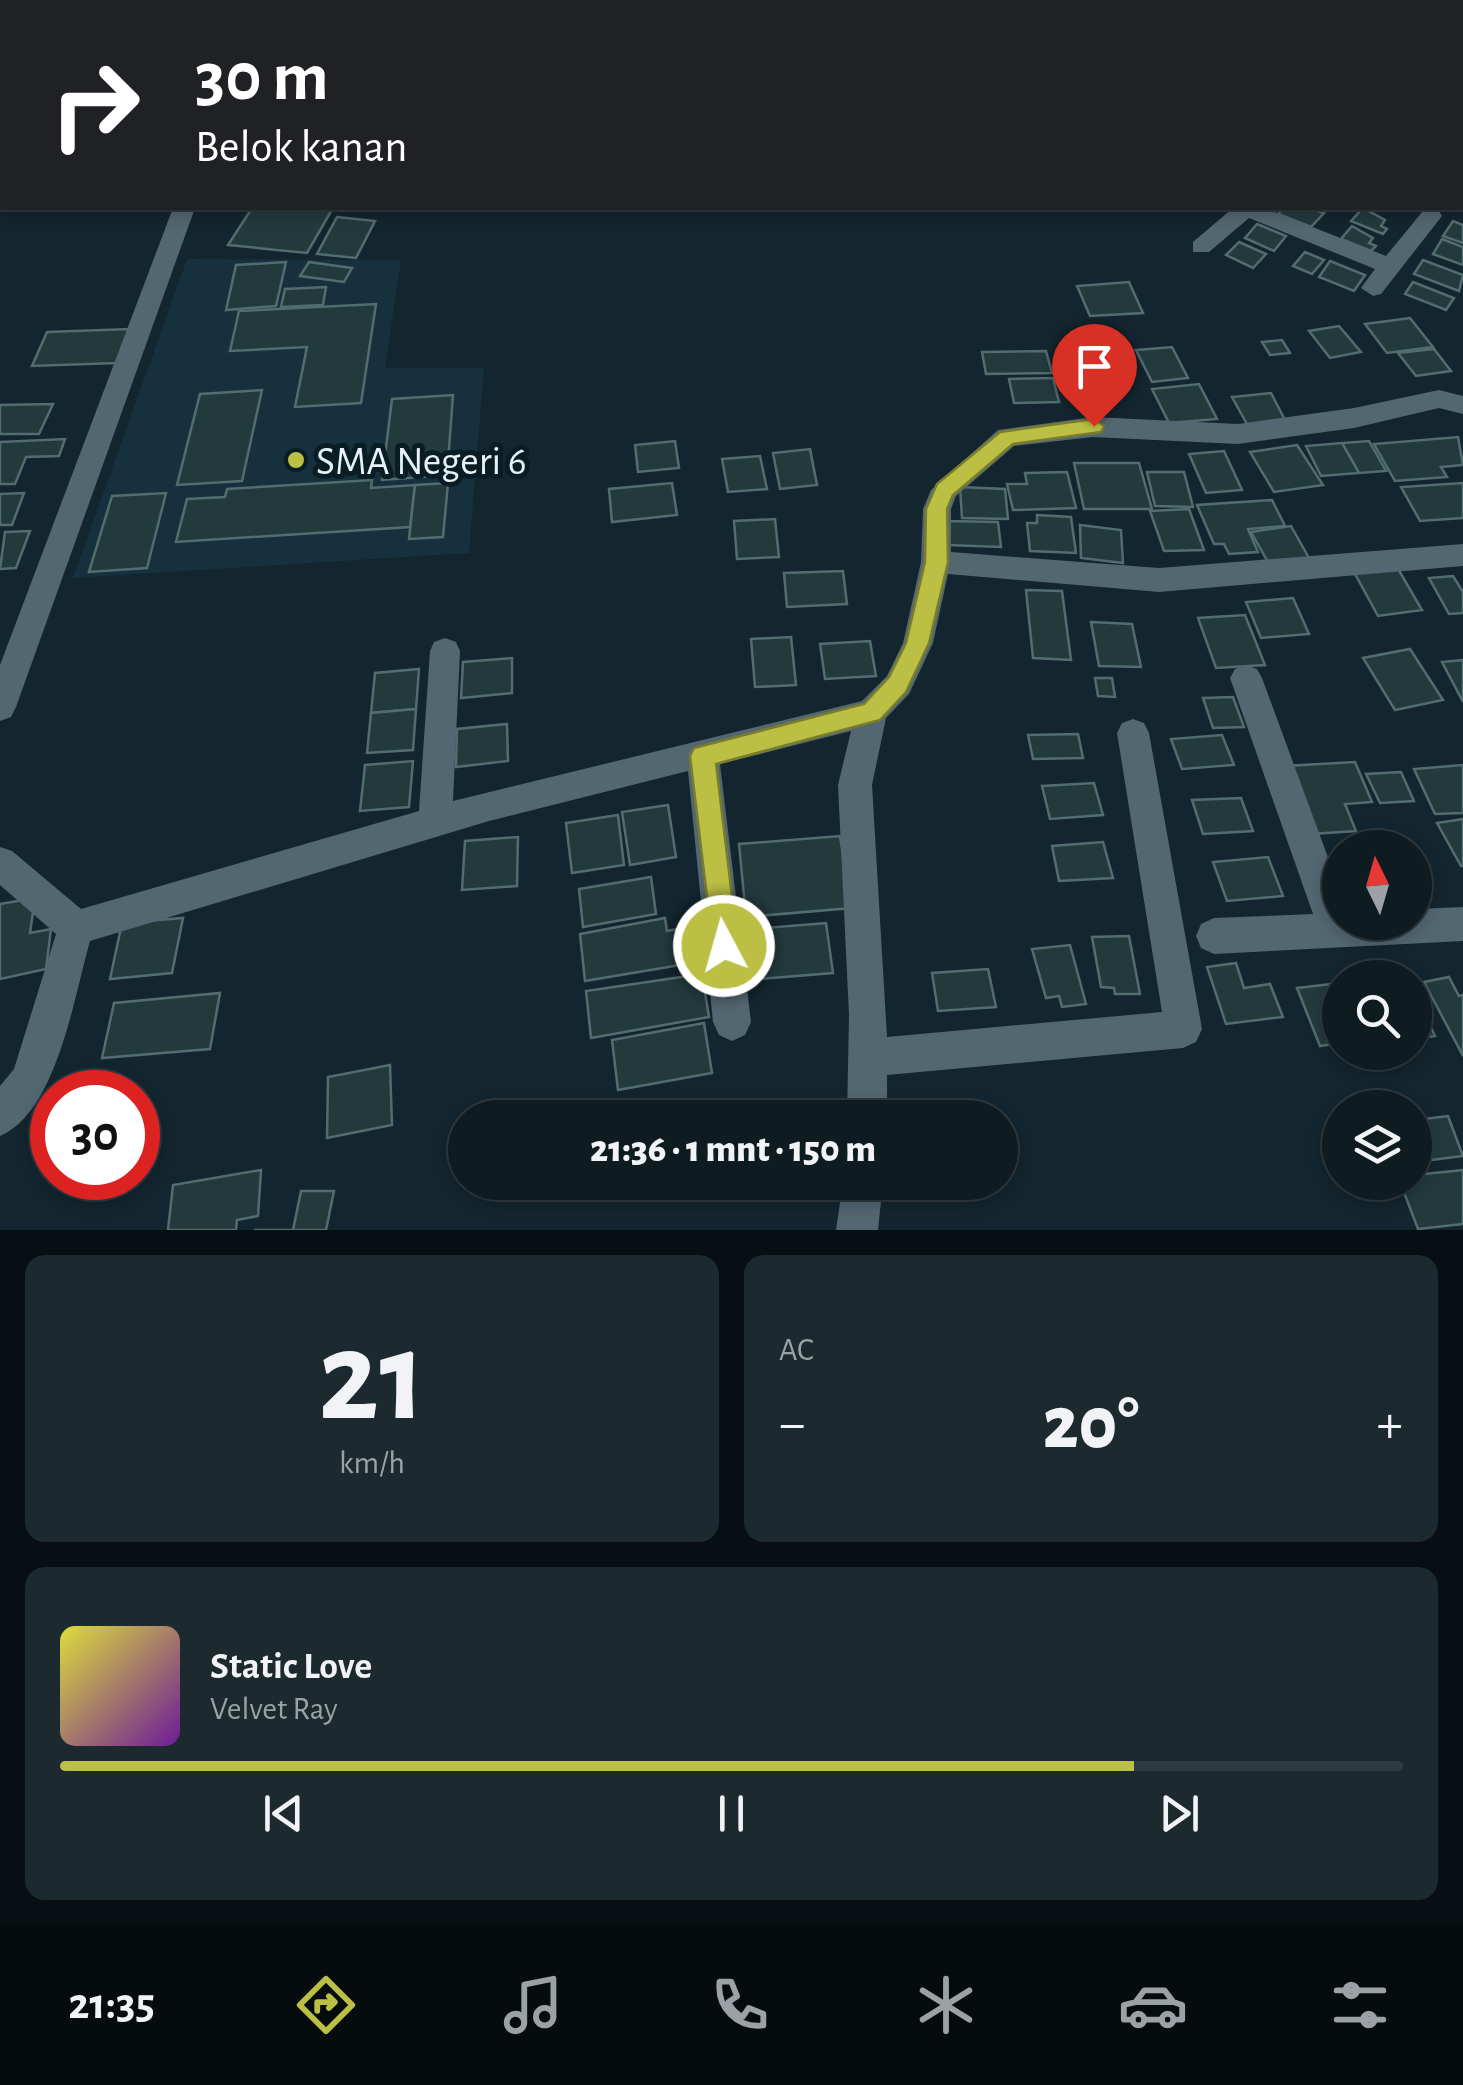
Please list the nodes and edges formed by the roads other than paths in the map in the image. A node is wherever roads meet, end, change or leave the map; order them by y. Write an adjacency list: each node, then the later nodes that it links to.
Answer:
1 (183, 210): 11 (street)
2 (1243, 210): 5 (street)
3 (1250, 210): 6 (street)
4 (1431, 216): 6 (street)
5 (1201, 247)
6 (1391, 267): 7 (street)
7 (1374, 288)
8 (1463, 406): 10 (street)
9 (1463, 556): 10 (street)
10 (936, 562): 16 (street)
11 (32, 620): 12 (street); 15 (street)
12 (0, 621)
13 (445, 652): 19 (street)
14 (1246, 678): 21 (street)
15 (0, 707)
16 (871, 712): 18 (street); 28 (street)
17 (1133, 733): 28 (street)
18 (703, 756): 19 (street); 27 (street)
19 (435, 822): 24 (street)
20 (0, 863): 24 (street)
21 (1322, 888)
22 (1463, 924): 23 (street)
23 (1432, 925)
24 (76, 928): 30 (street)
25 (1322, 931): 26 (street)
26 (1214, 936)
27 (732, 1022)
28 (868, 1058): 29 (street)
29 (867, 1100)
30 (0, 1116)
31 (861, 1200): 32 (street)
32 (858, 1230)

